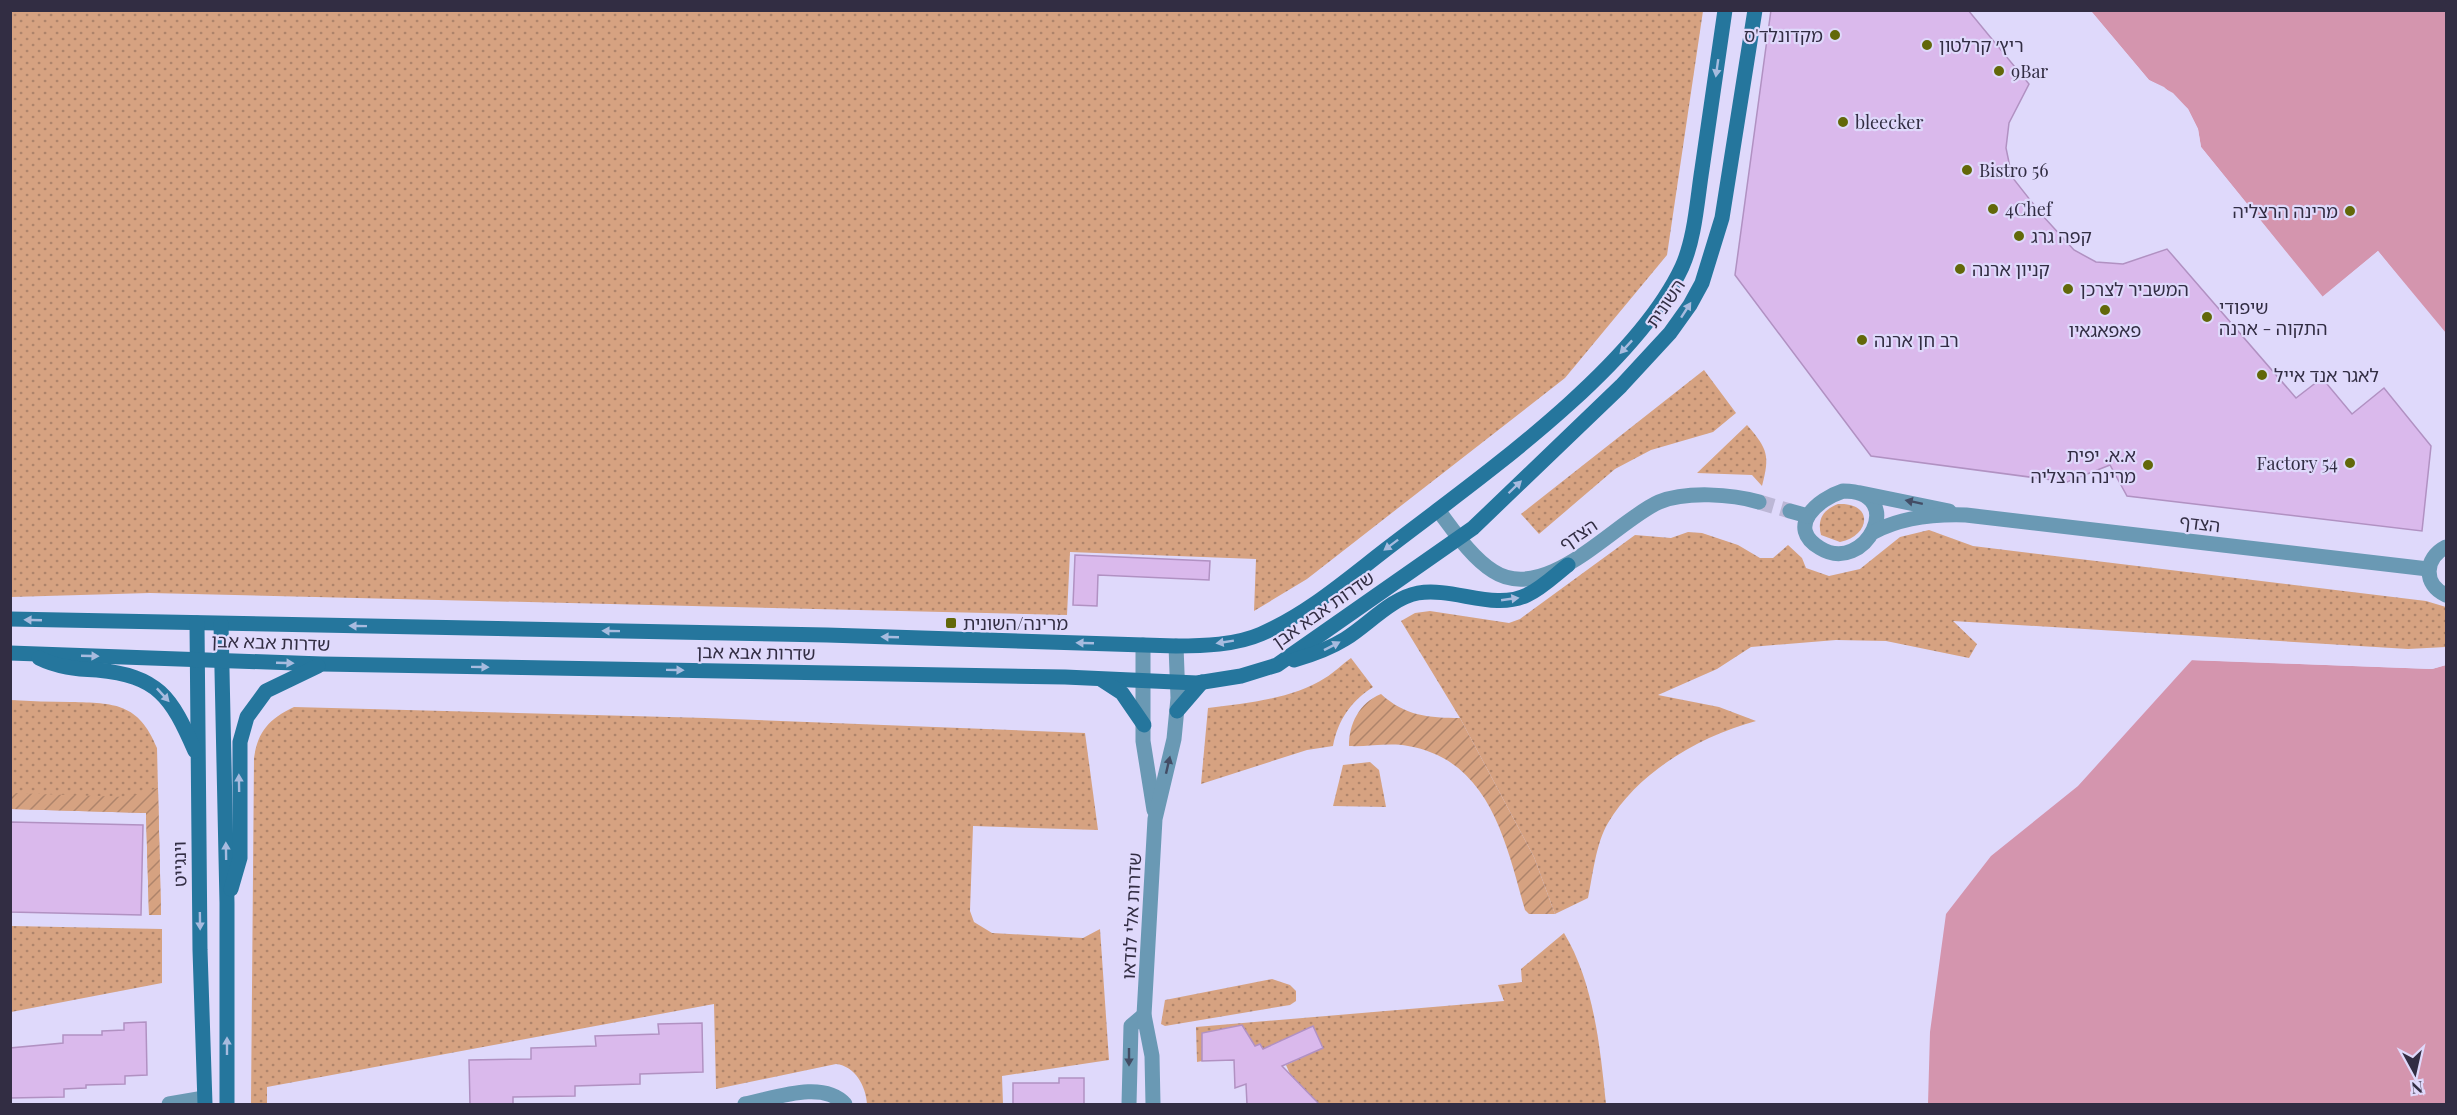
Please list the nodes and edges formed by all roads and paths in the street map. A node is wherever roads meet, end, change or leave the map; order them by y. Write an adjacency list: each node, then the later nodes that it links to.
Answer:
1 (1725, 10): 5 (street, השונית, one-way to 5)
2 (1755, 10): 10 (street, השונית, one-way to 2)
3 (1860, 493): 7 (street, הצדף, one-way to 3); 8 (street, הצדף); 9 (street)
4 (1759, 502): 12 (street, הצדף)
5 (1438, 510): 10 (street, הצדף); 19 (street, שדרות אבא אבן, one-way to 19)
6 (1790, 511): 8 (street)
7 (1966, 515): 9 (street, הצדף); 13 (street, הצדף)
8 (1808, 516): 9 (street, הצדף)
9 (1874, 532)
10 (1458, 537): 12 (street, הצדף); 25 (street, שדרות אבא אבן)
11 (2446, 547): 13 (street)
12 (1568, 565): 25 (street, one-way to 12)
13 (2428, 569): 14 (street)
14 (2446, 595)
15 (10, 619): 16 (street, שדרות אבא אבן, one-way to 15)
16 (196, 623): 17 (street, שדרות אבא אבן); 22 (street, וינגייט)
17 (221, 624): 18 (street, שדרות אבא אבן, one-way to 17); 23 (street)
18 (1143, 645): 19 (street, שדרות אבא אבן); 28 (street, שדרות אלי לנדאו)
19 (1176, 646): 27 (street, שדרות אלי לנדאו)
20 (10, 653): 21 (street, שדרות אבא אבן)
21 (31, 654): 22 (street, שדרות אבא אבן, one-way to 22); 32 (street, one-way to 32)
22 (196, 660): 23 (street, שדרות אבא אבן); 32 (street, וינגייט)
23 (221, 661): 24 (street, שדרות אבא אבן, one-way to 24); 34 (street, one-way to 23)
24 (322, 664): 26 (street, שדרות אבא אבן, one-way to 26); 34 (street, one-way to 24)
25 (1277, 665): 29 (street, שדרות אבא אבן)
26 (1099, 679): 28 (street, שדרות אבא אבן); 31 (street)
27 (1177, 681): 28 (street, שדרות אבא אבן); 29 (street, שדרות אבא אבן); 30 (street, שדרות אלי לנדאו)
28 (1144, 682): 31 (street, שדרות אלי לנדאו)
29 (1202, 682): 30 (street)
30 (1177, 711): 33 (street, שדרות אלי לנדאו, one-way to 30)
31 (1144, 725): 33 (street, שדרות אלי לנדאו)
32 (198, 757): 36 (street, וינגייט, one-way to 36)
33 (1155, 819): 35 (street, שדרות אלי לנדאו)
34 (227, 903): 38 (street, one-way to 34)
35 (1144, 1015): 41 (street, שדרות אלי לנדאו, one-way to 41); 42 (street, שדרות אלי לנדאו)
36 (205, 1101): 37 (street)
37 (170, 1104)
38 (227, 1104)
39 (745, 1104): 40 (street)
40 (845, 1104)
41 (1130, 1104)
42 (1153, 1104)

